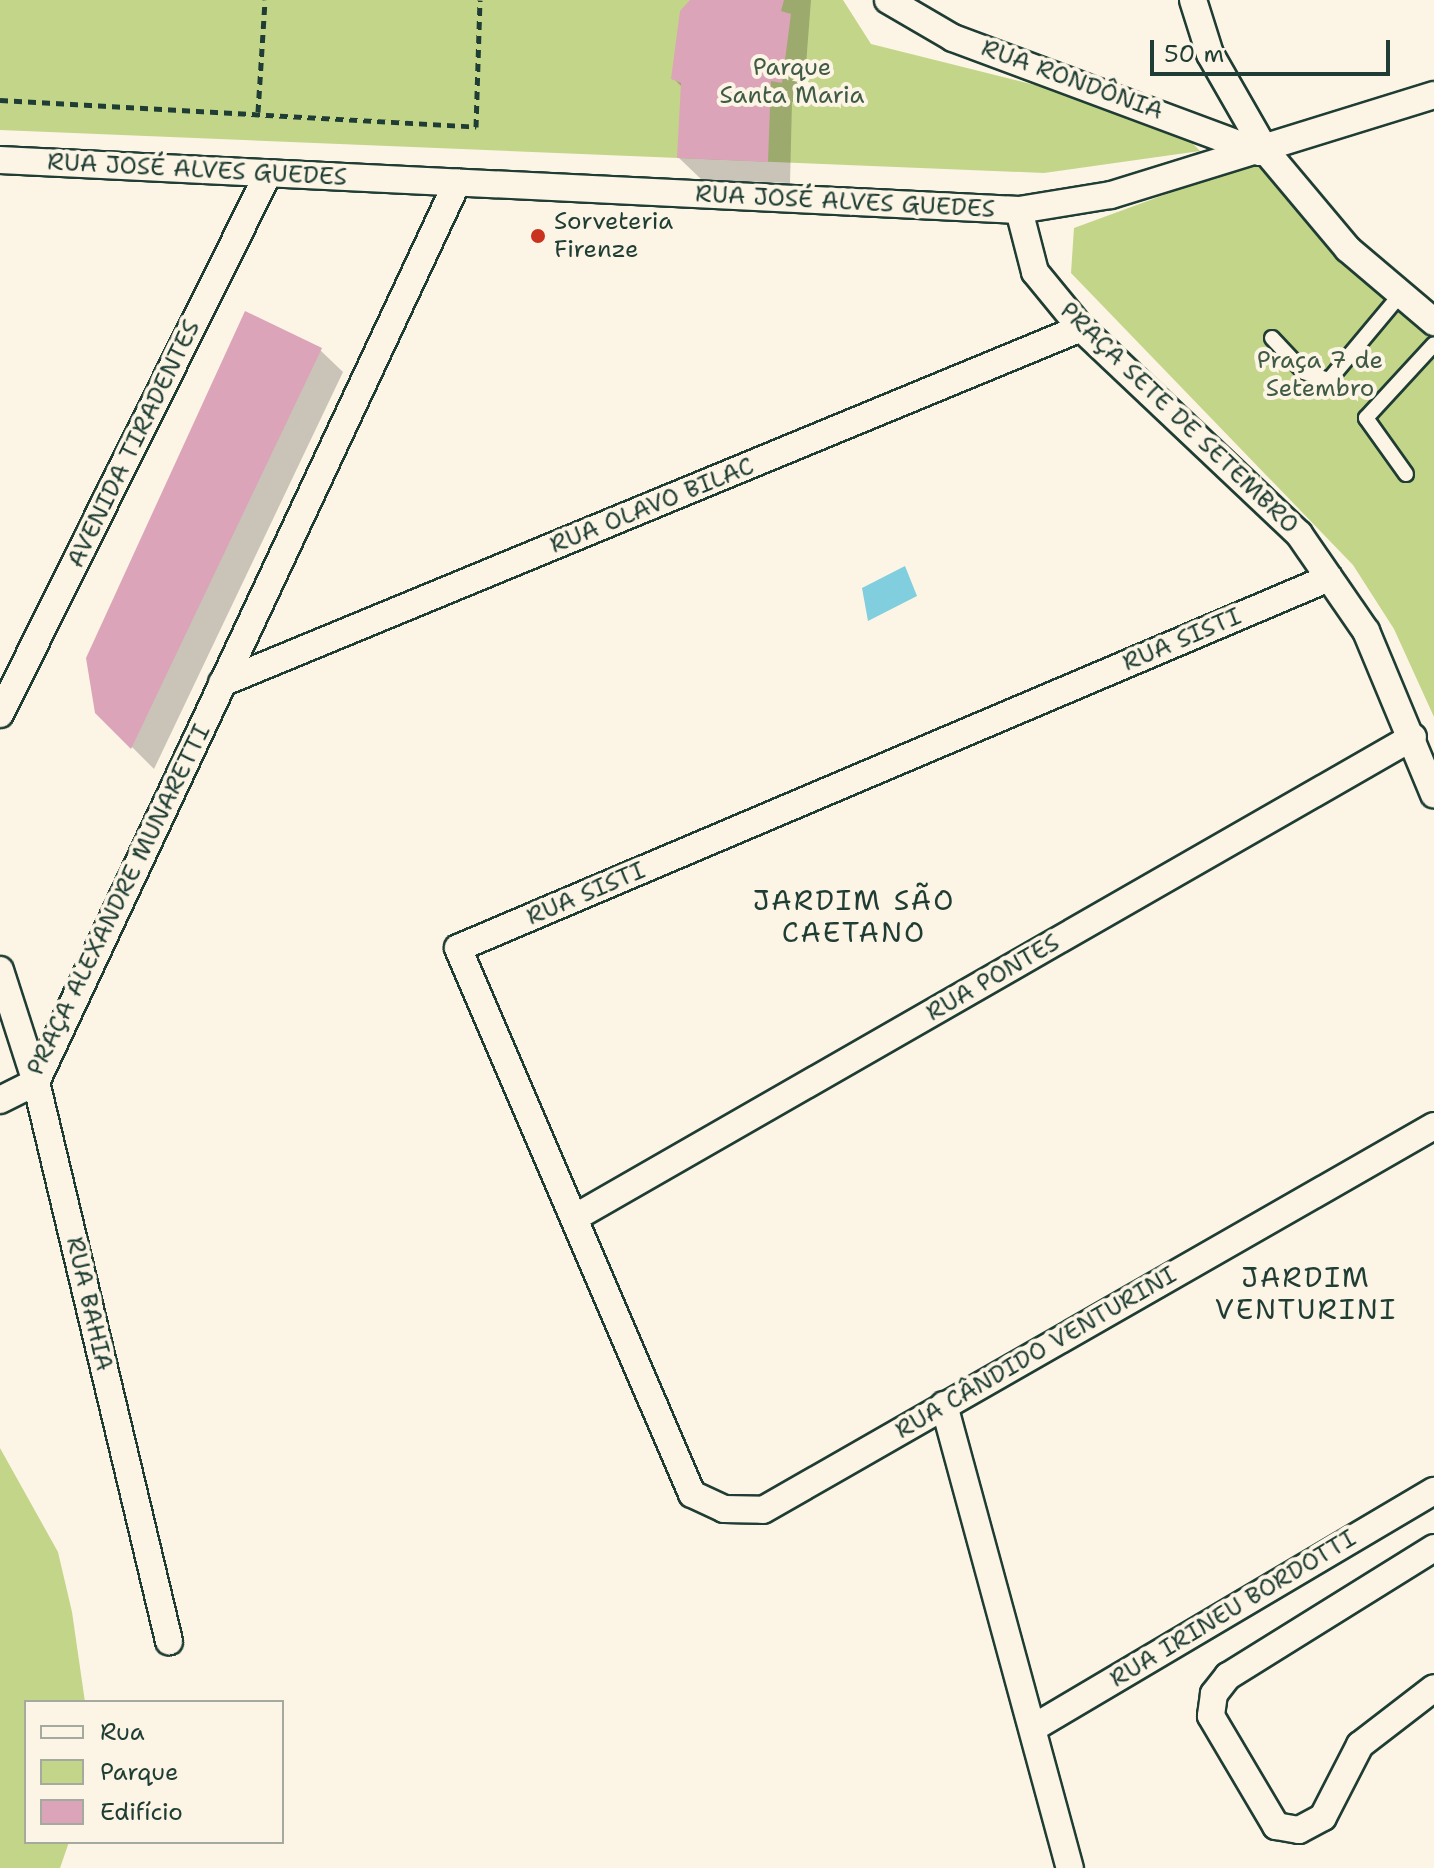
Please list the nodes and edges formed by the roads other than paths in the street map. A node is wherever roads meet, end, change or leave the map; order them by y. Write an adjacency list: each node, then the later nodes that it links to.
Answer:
1 (888, 0): 4 (street, RUA RONDÔNIA)
2 (1193, 0): 4 (street)
3 (1434, 95): 4 (street, RUA JOSÉ ALVES GUEDES)
4 (1263, 151): 8 (street, RUA JOSÉ ALVES GUEDES); 9 (street)
5 (0, 160): 6 (street, RUA JOSÉ ALVES GUEDES)
6 (268, 174): 7 (street, RUA JOSÉ ALVES GUEDES); 17 (street, AVENIDA TIRADENTES)
7 (457, 183): 8 (street, RUA JOSÉ ALVES GUEDES); 16 (street)
8 (1019, 210): 11 (street, PRAÇA SETE DE SETEMBRO)
9 (1401, 294): 10 (street); 12 (lane)
10 (1434, 322)
11 (1081, 328): 15 (street, PRAÇA SETE DE SETEMBRO); 16 (street, RUA OLAVO BILAC)
12 (1272, 338)
13 (1434, 344): 14 (lane)
14 (1406, 474)
15 (1329, 578): 18 (street, PRAÇA SETE DE SETEMBRO); 24 (street, RUA SISTI)
16 (222, 683): 21 (street, PRAÇA ALEXANDRE MUNARETTI)
17 (0, 714)
18 (1413, 737): 19 (street, PRAÇA SETE DE SETEMBRO); 24 (street, RUA PONTES)
19 (1434, 794)
20 (0, 970): 21 (street, RUA BAHIA)
21 (36, 1082): 22 (street, PRAÇA ALEXANDRE MUNARETTI); 29 (street, RUA BAHIA)
22 (0, 1100)
23 (1434, 1126): 25 (street, RUA CÂNDIDO VENTURINI)
24 (574, 1218): 27 (street, RUA SISTI)
25 (944, 1405): 27 (street, RUA CÂNDIDO VENTURINI); 31 (street)
26 (1434, 1491): 31 (street, RUA IRINEU BORDOTTI)
27 (763, 1510)
28 (1434, 1548): 30 (street)
29 (169, 1641)
30 (1434, 1688)
31 (1033, 1728): 32 (street)
32 (1070, 1868)

